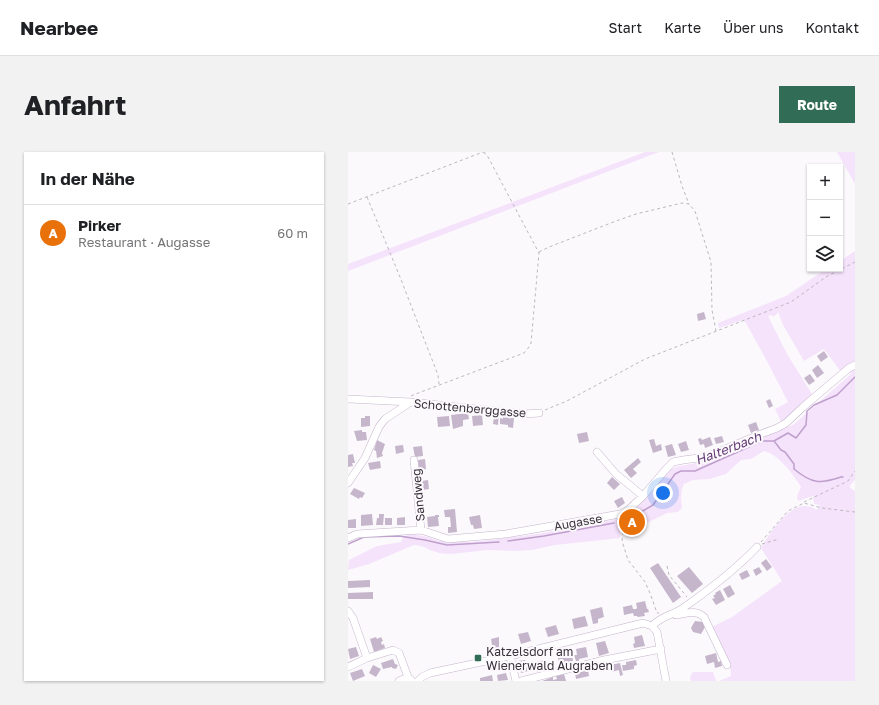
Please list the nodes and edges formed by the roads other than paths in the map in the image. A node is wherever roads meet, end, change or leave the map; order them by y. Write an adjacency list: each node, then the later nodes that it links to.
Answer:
1 (855, 365): 8 (street, Augasse)
2 (348, 400): 3 (street)
3 (410, 402): 4 (street, Schottenberggasse); 7 (street, Schottenberggasse)
4 (539, 413)
5 (597, 452): 8 (street)
6 (414, 460): 9 (street, Sandweg)
7 (348, 483)
8 (643, 496): 9 (street, Augasse)
9 (421, 530): 10 (street, Augasse)
10 (348, 538)
11 (757, 547): 13 (street)
12 (348, 611): 17 (street)
13 (674, 613): 14 (street); 18 (street)
14 (652, 626): 15 (street); 16 (street)
15 (661, 650): 24 (street); 25 (street)
16 (510, 656): 22 (street); 23 (street)
17 (367, 658): 19 (street); 20 (street)
18 (727, 665)
19 (348, 666)
20 (410, 679): 21 (street)
21 (399, 681)
22 (418, 681)
23 (516, 681)
24 (522, 681)
25 (666, 681)

